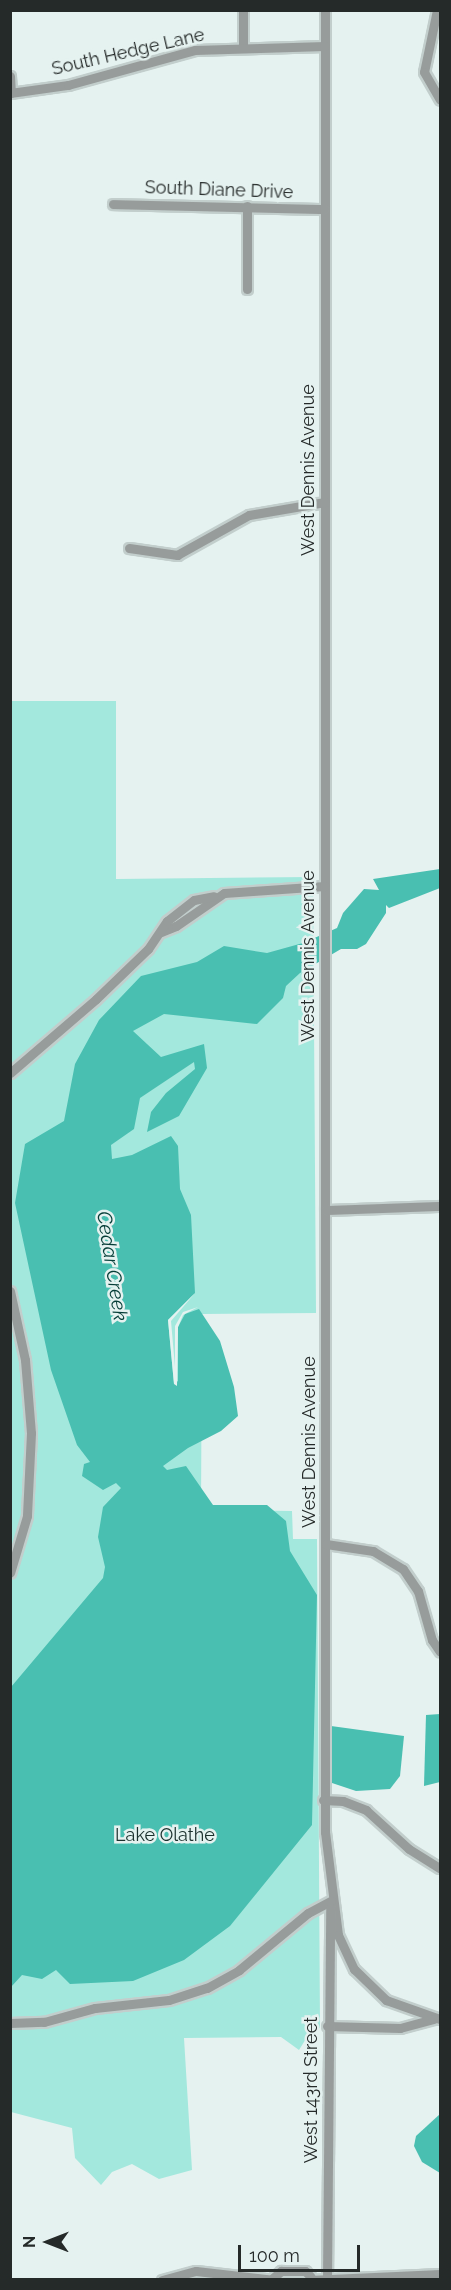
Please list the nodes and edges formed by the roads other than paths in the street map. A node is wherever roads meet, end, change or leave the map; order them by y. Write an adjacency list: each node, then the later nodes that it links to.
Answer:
1 (243, 10): 4 (street)
2 (325, 10): 5 (street, West Dennis Avenue)
3 (437, 10): 8 (street)
4 (243, 46): 5 (street, South Hedge Lane); 7 (street, South Hedge Lane)
5 (325, 46): 11 (street, West Dennis Avenue)
6 (10, 76): 7 (street)
7 (11, 93)
8 (441, 100)
9 (113, 204): 10 (street, South Diane Drive)
10 (247, 206): 11 (street, South Diane Drive); 12 (street)
11 (325, 209): 13 (street, West Dennis Avenue)
12 (247, 289)
13 (325, 502): 14 (street); 15 (street, West Dennis Avenue)
14 (129, 548)
15 (325, 886): 16 (street); 18 (street, West Dennis Avenue)
16 (10, 1072)
17 (441, 1206): 18 (street)
18 (325, 1210): 20 (street, West Dennis Avenue)
19 (10, 1291): 21 (street)
20 (326, 1544): 22 (street); 23 (street, West Dennis Avenue)
21 (10, 1573)
22 (441, 1652)
23 (323, 1800): 24 (street); 25 (street, West Dennis Avenue)
24 (441, 1868)
25 (331, 1901): 26 (street); 27 (street); 28 (street, West 143rd Street)
26 (437, 2019): 28 (street)
27 (10, 2023)
28 (327, 2026): 31 (street, West 143rd Street)
29 (441, 2274): 32 (street)
30 (310, 2278): 31 (street); 33 (street)
31 (327, 2278): 32 (street)
32 (414, 2278)
33 (273, 2279): 34 (street)
34 (162, 2280)

